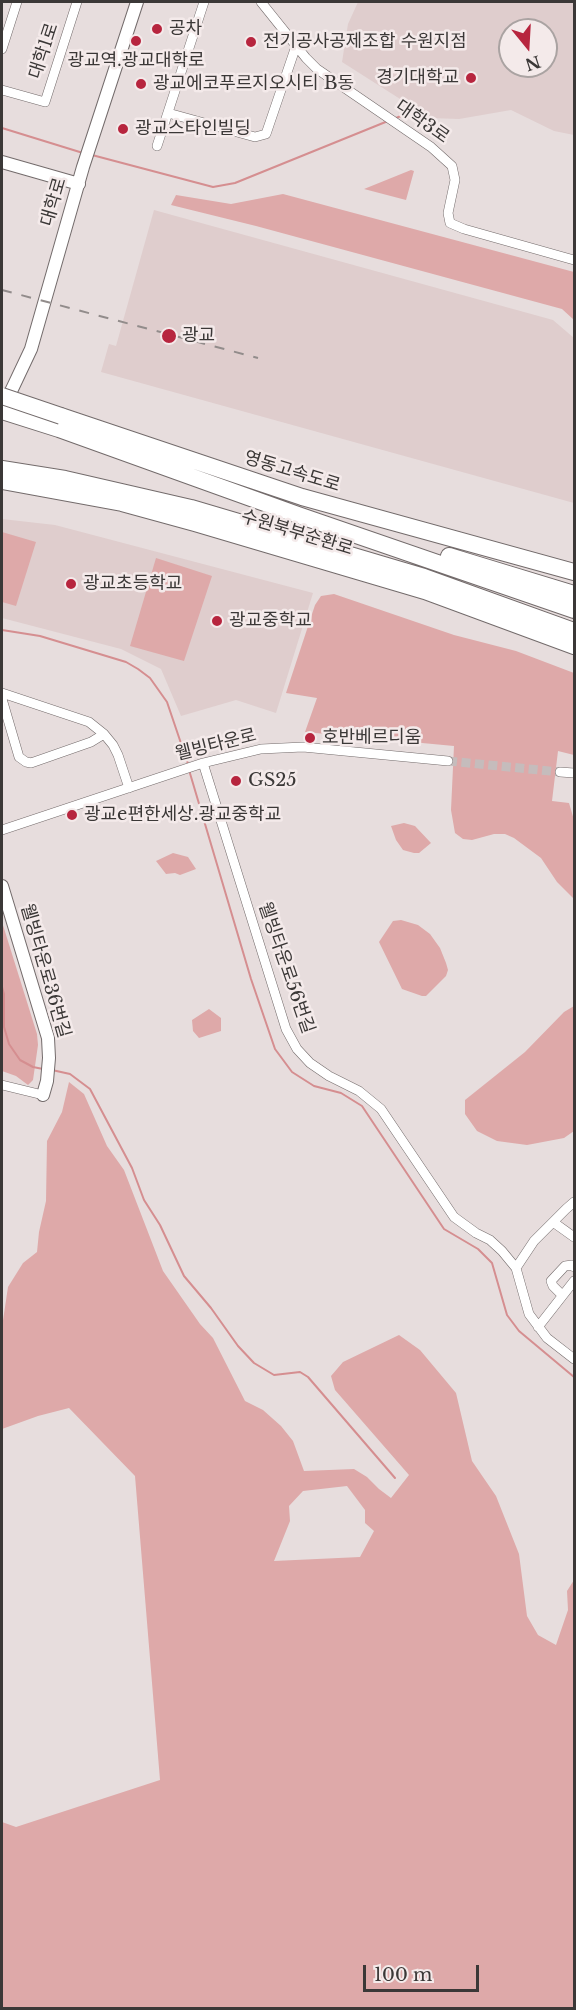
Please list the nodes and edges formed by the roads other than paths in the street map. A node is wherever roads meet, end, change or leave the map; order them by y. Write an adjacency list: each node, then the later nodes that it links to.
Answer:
1 (17, 2): 7 (street)
2 (77, 2): 8 (street, 대학1로)
3 (137, 2): 12 (street, 대학로)
4 (204, 2): 9 (street)
5 (261, 2): 6 (street, 대학3로)
6 (296, 46): 9 (street); 13 (street, 대학3로)
7 (2, 49)
8 (2, 90)
9 (168, 113): 10 (street)
10 (157, 146)
11 (2, 162): 12 (street)
12 (78, 183): 15 (street, 대학로)
13 (574, 260)
14 (2, 396): 16 (highway, 영동고속도로, bridge)
15 (2, 410): 16 (highway, 영동고속도로)
16 (60, 423): 18 (highway, 영동고속도로); 19 (highway, 영동고속도로)
17 (5, 476): 22 (highway, 수원북부순환로); 23 (highway, 수원북부순환로)
18 (298, 515): 20 (highway, 영동고속도로); 21 (highway, 영동고속도로)
19 (574, 572)
20 (574, 594)
21 (574, 610)
22 (574, 631)
23 (574, 646)
24 (2, 693): 26 (street)
25 (2, 699): 26 (street)
26 (104, 734): 31 (street)
27 (448, 761): 28 (street, 웰빙타운로)
28 (199, 765): 31 (street, 웰빙타운로); 40 (street, 웰빙타운로56번길)
29 (560, 772): 30 (street)
30 (574, 773)
31 (129, 788): 32 (street, 웰빙타운로)
32 (2, 830)
33 (2, 886): 35 (street, 웰빙타운로36번길)
34 (2, 1085): 35 (street, 웰빙타운로36번길)
35 (43, 1095)
36 (574, 1202): 37 (street)
37 (553, 1222): 38 (street); 40 (street)
38 (574, 1237)
39 (574, 1267): 42 (street)
40 (516, 1268): 43 (street, 웰빙타운로56번길)
41 (574, 1281): 42 (street)
42 (562, 1295): 43 (street)
43 (538, 1327): 44 (street, 웰빙타운로56번길)
44 (574, 1359)

